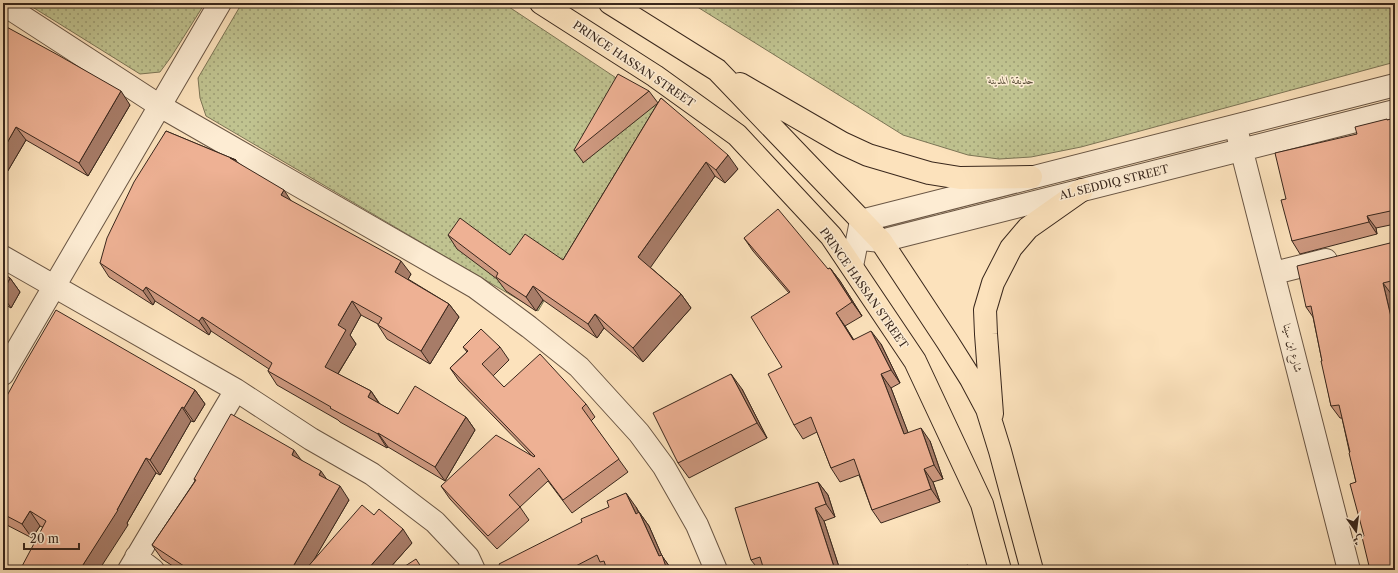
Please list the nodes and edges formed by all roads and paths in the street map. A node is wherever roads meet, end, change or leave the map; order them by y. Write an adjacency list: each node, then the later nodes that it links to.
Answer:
1 (220, 3): 7 (street)
2 (541, 3): 14 (main road, PRINCE HASSAN STREET)
3 (610, 3): 5 (main road)
4 (3, 4): 7 (street)
5 (717, 70): 11 (main road); 13 (main road)
6 (1395, 85): 9 (street)
7 (160, 106): 20 (street); 26 (street)
8 (1395, 111): 10 (street, AL SEDDIQ STREET)
9 (1235, 126): 10 (street, شارع ابن سينا); 11 (street)
10 (1242, 150): 12 (street, AL SEDDIQ STREET); 19 (street, شارع ابن سينا)
11 (1031, 178): 13 (street)
12 (1082, 190): 15 (street, AL SEDDIQ STREET); 23 (main road)
13 (859, 230): 14 (street); 15 (main road); 18 (street)
14 (831, 236): 18 (main road, PRINCE HASSAN STREET)
15 (881, 241): 23 (main road)
16 (1342, 256): 19 (street)
17 (3, 257): 20 (street)
18 (852, 266): 27 (main road, PRINCE HASSAN STREET)
19 (1274, 273): 29 (street, شارع ابن سينا)
20 (54, 286): 21 (street); 22 (street)
21 (3, 374)
22 (236, 390): 24 (street); 25 (street)
23 (993, 427): 28 (main road)
24 (139, 566)
25 (474, 570)
26 (716, 570)
27 (1000, 570)
28 (1032, 570)
29 (1349, 570)

